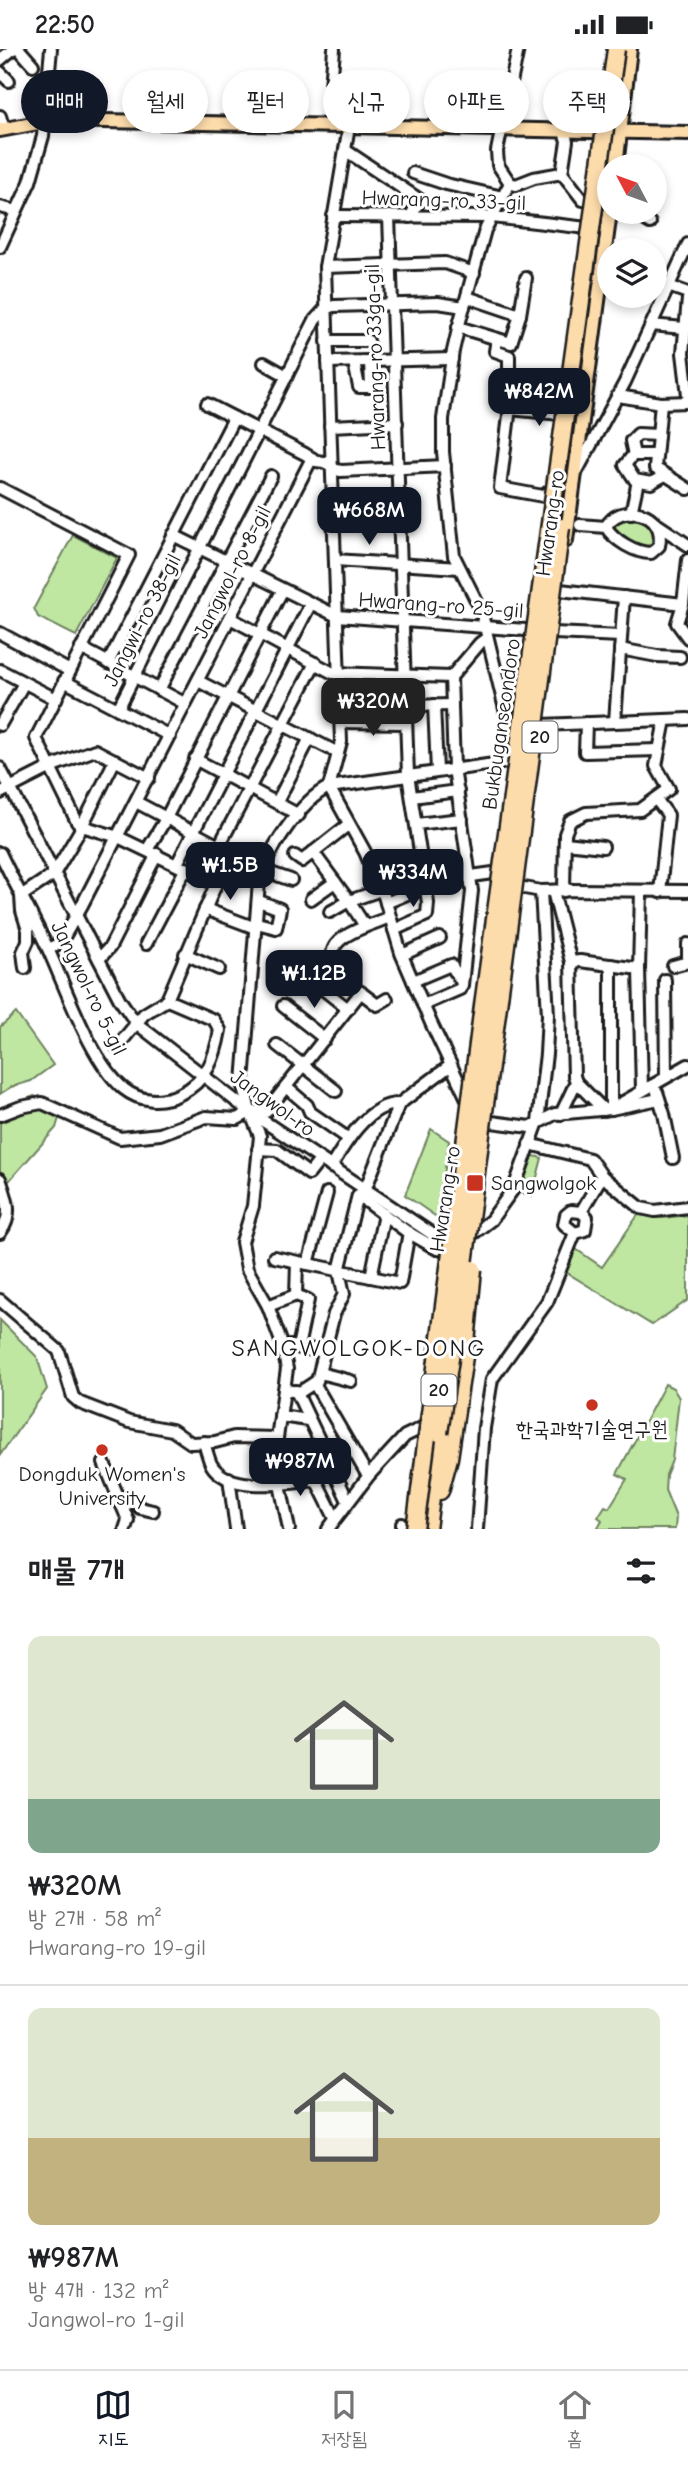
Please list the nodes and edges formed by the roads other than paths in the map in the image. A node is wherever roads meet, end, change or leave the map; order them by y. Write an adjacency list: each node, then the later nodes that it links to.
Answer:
1 (13, 49): 8 (street)
2 (19, 49): 9 (street)
3 (51, 49): 10 (street)
4 (334, 49): 11 (street)
5 (617, 49): 13 (main road, Hwarang-ro / 20); 243 (highway, Bukbuganseondoro, bridge)
6 (627, 49): 14 (main road, Hwarang-ro / 20); 250 (highway, Bukbuganseondoro, bridge)
7 (513, 52): 12 (street)
8 (0, 60)
9 (33, 65)
10 (49, 70)
11 (332, 70)
12 (511, 70)
13 (616, 70)
14 (624, 70)
15 (0, 72): 16 (street)
16 (9, 81)
17 (108, 121): 18 (main road)
18 (323, 121)
19 (21, 123): 20 (main road)
20 (1, 125)
21 (630, 131): 27 (main road)
22 (43, 133): 36 (street)
23 (344, 133): 28 (street)
24 (502, 133): 32 (street)
25 (565, 133): 31 (street)
26 (614, 133): 29 (main road, Hwarang-ro / 20)
27 (688, 133)
28 (345, 150): 37 (street); 39 (street)
29 (612, 154)
30 (413, 173): 33 (street)
31 (562, 173): 32 (street); 34 (street)
32 (510, 183): 33 (street)
33 (503, 197): 40 (street)
34 (597, 205)
35 (0, 207): 36 (street)
36 (16, 211): 44 (street)
37 (333, 216): 38 (street, Hwarang-ro 33-gil); 46 (street)
38 (389, 216): 39 (street, Hwarang-ro 33-gil); 45 (street, Hwarang-ro 33ga-gil)
39 (410, 216): 40 (street, Hwarang-ro 33-gil)
40 (492, 217): 42 (street, Hwarang-ro 33-gil); 47 (street)
41 (598, 224): 42 (main road, Hwarang-ro / 20)
42 (596, 229): 77 (main road, Hwarang-ro / 20)
43 (688, 245): 49 (street)
44 (0, 247)
45 (390, 264): 46 (street); 47 (street); 53 (street, Hwarang-ro 33ga-gil)
46 (325, 267): 54 (street)
47 (474, 273): 52 (street)
48 (526, 278): 56 (street)
49 (668, 288): 50 (street); 57 (street)
50 (688, 293)
51 (688, 299): 59 (street)
52 (465, 302): 53 (street); 56 (street); 58 (street)
53 (392, 303): 54 (street); 64 (street, Hwarang-ro 33ga-gil)
54 (326, 308): 61 (street); 70 (street)
55 (599, 308): 91 (main road, Hwarang-ro / 20)
56 (520, 315): 60 (street)
57 (651, 325): 59 (street); 72 (street)
58 (458, 327): 60 (street); 65 (street)
59 (684, 328): 63 (street)
60 (497, 339): 76 (street)
61 (327, 341): 62 (street); 67 (street)
62 (368, 341)
63 (685, 353): 71 (street)
64 (394, 359): 65 (street); 66 (street); 79 (street, Hwarang-ro 33ga-gil)
65 (452, 359): 86 (street)
66 (370, 361): 68 (street); 68 (street)
67 (328, 362): 68 (street); 80 (street)
68 (354, 362)
69 (264, 363): 70 (street)
70 (288, 376): 81 (street)
71 (688, 395)
72 (618, 396): 73 (street); 91 (street)
73 (661, 403): 74 (street); 82 (street)
74 (688, 403)
75 (207, 404): 78 (street)
76 (510, 409): 77 (street); 91 (street)
77 (570, 415): 91 (main road, Hwarang-ro / 20)
78 (234, 418): 81 (street); 102 (street, Jangwi-ro 38-gil)
79 (397, 423): 80 (street); 88 (street, Hwarang-ro 33ga-gil)
80 (330, 426): 87 (street)
81 (261, 431): 85 (street); 104 (street)
82 (658, 435): 83 (street); 84 (street)
83 (635, 455): 84 (street); 92 (street)
84 (656, 455): 89 (street)
85 (312, 458): 87 (street); 111 (street, Jangwol-ro 8-gil)
86 (445, 466): 88 (street); 109 (street)
87 (332, 467): 88 (street); 98 (street)
88 (399, 468): 97 (street, Hwarang-ro 33ga-gil)
89 (665, 474): 92 (street); 94 (street)
90 (271, 476): 107 (street)
91 (571, 480): 95 (main road, Hwarang-ro / 20)
92 (638, 481): 96 (street)
93 (0, 488): 127 (street)
94 (688, 489)
95 (565, 505): 113 (main road, Hwarang-ro / 20); 121 (main road, Hwarang-ro / 20)
96 (631, 513): 100 (street); 101 (street)
97 (400, 515): 98 (street); 108 (street, Hwarang-ro 33ga-gil)
98 (334, 517): 106 (street)
99 (580, 525): 101 (street)
100 (657, 525): 101 (street); 103 (street)
101 (606, 527)
102 (173, 535): 104 (street, Jangwi-ro 38-gil); 131 (street, Jangwi-ro 38-gil)
103 (688, 545)
104 (200, 549): 107 (street, Jangwi-ro 38-gil); 137 (street, Jangwi-ro 38-gil)
105 (688, 559): 115 (street)
106 (335, 560): 108 (street); 117 (street)
107 (226, 563): 110 (street, Jangwi-ro 38-gil); 141 (street)
108 (401, 564): 109 (street); 120 (street, Hwarang-ro 33ga-gil)
109 (459, 568): 122 (street)
110 (240, 570): 111 (street, Jangwi-ro 38-gil); 119 (street)
111 (252, 576): 112 (street, Jangwi-ro 38-gil); 118 (street, Jangwol-ro 8-gil)
112 (282, 590): 116 (street, Jangwi-ro 38-gil); 123 (street)
113 (560, 590): 114 (street, Hwarang-ro); 121 (main road, Hwarang-ro / 20)
114 (624, 597): 115 (street, Hwarang-ro); 125 (street)
115 (683, 604): 126 (street)
116 (310, 605): 117 (street, Jangwi-ro 38-gil); 128 (street)
117 (337, 616): 120 (street, Hwarang-ro 25-gil); 134 (street)
118 (230, 618): 123 (street); 139 (street, Jangwol-ro 8-gil)
119 (214, 621)
120 (404, 621): 122 (street, Hwarang-ro 25-gil); 135 (street, Hwarang-ro 33ga-gil)
121 (548, 632): 122 (street, Hwarang-ro 25-gil); 125 (street, Hwarang-ro 25-gil); 158 (main road, Hwarang-ro / 20); 165 (main road, Hwarang-ro / 20)
122 (486, 633): 138 (street); 165 (street)
123 (260, 634): 128 (street); 142 (street)
124 (1, 636): 136 (street)
125 (621, 636): 129 (street)
126 (687, 638): 130 (street)
127 (81, 648): 131 (street); 136 (street)
128 (289, 649): 132 (street); 149 (street)
129 (620, 649): 130 (street); 152 (street)
130 (684, 656)
131 (108, 663): 137 (street)
132 (316, 663): 134 (street); 157 (street)
133 (0, 670): 140 (street)
134 (339, 673): 135 (street); 153 (street)
135 (406, 674): 138 (street); 147 (street, Hwarang-ro 33ga-gil)
136 (67, 676): 143 (street); 148 (street)
137 (134, 677): 141 (street); 148 (street, Jangwi-ro 38-gil)
138 (451, 677): 146 (street)
139 (198, 681): 142 (street); 144 (street, Jangwol-ro 8-gil)
140 (24, 683): 143 (street); 156 (street)
141 (159, 690): 144 (street)
142 (227, 696): 149 (street); 163 (street)
143 (56, 699): 167 (street)
144 (186, 704): 159 (street, Jangwol-ro 8-gil)
145 (434, 705): 146 (street); 147 (street); 169 (street)
146 (452, 705): 168 (street)
147 (406, 706): 154 (street, Hwarang-ro 33ga-gil)
148 (118, 709): 159 (street)
149 (256, 711): 157 (street); 170 (street)
150 (688, 719): 151 (street)
151 (664, 720): 152 (street); 161 (street)
152 (615, 721): 155 (street)
153 (341, 722): 154 (street); 162 (street)
154 (406, 723): 171 (street, Hwarang-ro 33ga-gil)
155 (586, 723): 158 (street); 161 (street)
156 (0, 725)
157 (283, 725): 160 (street); 173 (street)
158 (542, 725): 194 (main road, Hwarang-ro / 20)
159 (170, 736): 172 (street, Jangwol-ro 8-gil)
160 (310, 738): 162 (street); 180 (street)
161 (658, 750): 178 (street)
162 (338, 753): 174 (street)
163 (195, 759): 170 (street); 182 (street)
164 (115, 760): 167 (street); 172 (street); 186 (street)
165 (525, 760): 168 (street); 194 (main road, Hwarang-ro / 20)
166 (0, 768): 175 (street, Jangwol-ro)
167 (51, 768): 175 (street); 186 (street)
168 (454, 768): 169 (street); 176 (street)
169 (437, 771): 171 (street)
170 (222, 773): 173 (street); 187 (street)
171 (408, 775): 174 (street); 177 (street, Hwarang-ro 33ga-gil)
172 (149, 778): 179 (street, Jangwol-ro 8-gil)
173 (249, 787): 180 (street); 187 (street)
174 (328, 787): 181 (street); 184 (street)
175 (5, 790): 198 (street, Jangwol-ro)
176 (458, 791): 177 (street); 183 (street)
177 (412, 797): 185 (street, Hwarang-ro 33ga-gil)
178 (656, 799): 189 (street); 210 (street)
179 (136, 801): 182 (street); 188 (street, Jangwol-ro 8-gil)
180 (277, 802): 181 (street)
181 (299, 815): 197 (street)
182 (165, 818): 187 (street); 191 (street)
183 (462, 819): 185 (street); 200 (street)
184 (349, 824): 192 (street); 205 (street)
185 (415, 824): 203 (street, Hwarang-ro 33ga-gil)
186 (82, 825): 188 (street); 198 (street)
187 (192, 832): 196 (street)
188 (118, 837): 191 (street); 218 (street, Jangwol-ro 8-gil)
189 (565, 843): 190 (street); 207 (street)
190 (603, 847)
191 (152, 852): 196 (street); 229 (street)
192 (313, 852): 195 (street); 202 (street)
193 (0, 853): 211 (street, Jangwol-ro 5-gil)
194 (517, 855): 199 (main road, Hwarang-ro / 20); 204 (main road, Hwarang-ro / 20)
195 (295, 856)
196 (182, 866): 216 (street); 224 (street)
197 (262, 870): 201 (street); 213 (street)
198 (54, 874): 211 (street); 218 (street, Jangwol-ro)
199 (506, 874): 200 (street); 238 (main road, Hwarang-ro / 20)
200 (470, 875): 203 (street); 241 (street)
201 (291, 880)
202 (335, 881): 212 (street); 214 (street)
203 (424, 885): 215 (street); 222 (street, Hwarang-ro 33ga-gil)
204 (519, 887): 206 (street); 270 (main road, Hwarang-ro / 20)
205 (381, 890): 214 (street); 215 (street)
206 (541, 891): 207 (street); 271 (street)
207 (558, 891): 208 (street); 231 (street)
208 (641, 891): 210 (street); 237 (street)
209 (688, 891): 210 (street)
210 (660, 892)
211 (21, 895): 226 (street, Jangwol-ro 5-gil); 235 (street, Jangwol-ro 5-gil)
212 (311, 899)
213 (259, 901): 220 (street); 220 (street)
214 (349, 901): 217 (street); 221 (street)
215 (386, 903): 219 (street)
216 (205, 909): 220 (street); 227 (street)
217 (330, 912)
218 (76, 914): 226 (street); 229 (street, Jangwol-ro)
219 (390, 917): 221 (street); 222 (street)
220 (257, 923): 267 (street)
221 (365, 926): 242 (street)
222 (394, 930): 228 (street)
223 (440, 938): 228 (street)
224 (146, 944)
225 (688, 944): 230 (street)
226 (49, 949): 257 (street, Jangwol-ro 5-gil)
227 (185, 954): 236 (street); 245 (street)
228 (402, 955): 240 (street)
229 (99, 958): 249 (street, Jangwol-ro)
230 (688, 962): 234 (street)
231 (571, 963): 233 (street); 259 (street)
232 (293, 965): 248 (street)
233 (611, 965): 237 (street); 266 (street)
234 (673, 966)
235 (25, 968)
236 (219, 969)
237 (639, 969): 262 (street)
238 (493, 980): 241 (street); 270 (main road, Hwarang-ro / 20)
239 (665, 980): 258 (street)
240 (413, 981): 241 (street); 246 (street)
241 (461, 981): 246 (street)
242 (361, 992): 244 (street); 248 (street)
243 (484, 998): 321 (highway, Bukbuganseondoro, bridge); 321 (highway, bridge)
244 (387, 999)
245 (167, 1000): 249 (street); 257 (street, Jangwol-ro)
246 (423, 1005): 254 (street)
247 (283, 1006): 251 (street)
248 (348, 1009): 251 (street)
249 (136, 1023): 253 (street); 257 (street, Jangwol-ro)
250 (495, 1026): 316 (highway, bridge); 321 (highway, Bukbuganseondoro, bridge)
251 (325, 1039): 256 (street)
252 (277, 1045): 256 (street)
253 (117, 1048)
254 (451, 1065): 265 (street); 270 (street)
255 (688, 1065): 258 (street)
256 (303, 1066): 261 (street); 263 (street)
257 (205, 1076): 267 (street, Jangwol-ro)
258 (667, 1077): 260 (street)
259 (576, 1082): 266 (street); 268 (street)
260 (654, 1084): 262 (street); 264 (street)
261 (286, 1087): 267 (street); 272 (street)
262 (642, 1090): 266 (street)
263 (336, 1091)
264 (659, 1099): 266 (street); 275 (street)
265 (399, 1104): 272 (street); 281 (street)
266 (608, 1110): 268 (street)
267 (250, 1112): 269 (street); 274 (street); 276 (street, Jangwol-ro)
268 (561, 1114): 271 (street)
269 (0, 1115)
270 (480, 1120): 271 (street); 282 (main road, Hwarang-ro / 20)
271 (538, 1122): 273 (street)
272 (349, 1139): 277 (street)
273 (529, 1144): 278 (street); 288 (street)
274 (258, 1149): 276 (street, Jangwol-ro); 298 (street)
275 (673, 1158)
276 (320, 1160): 277 (street, Jangwol-ro)
277 (331, 1167): 281 (street, Jangwol-ro)
278 (602, 1176): 283 (street); 284 (street)
279 (0, 1179): 286 (street)
280 (327, 1193): 293 (street)
281 (361, 1193): 285 (street); 290 (street, Jangwol-ro); 294 (street)
282 (471, 1199): 288 (main road, Hwarang-ro / 20); 290 (main road, Hwarang-ro / 20)
283 (688, 1207)
284 (581, 1212): 289 (street); 289 (street)
285 (384, 1214): 287 (street); 295 (street)
286 (0, 1233)
287 (409, 1233): 290 (street); 295 (street)
288 (474, 1233): 292 (main road, Hwarang-ro / 20)
289 (575, 1233): 327 (street)
290 (456, 1250): 292 (main road, Jangwol-ro); 307 (main road, Hwarang-ro / 20)
291 (274, 1257): 293 (street)
292 (470, 1262): 316 (main road, Hwarang-ro / 20)
293 (302, 1263): 294 (street); 296 (street)
294 (340, 1271): 295 (street); 301 (street)
295 (370, 1277)
296 (296, 1295): 298 (street); 300 (street)
297 (0, 1300): 309 (street)
298 (268, 1306): 299 (street)
299 (282, 1344): 300 (street); 304 (street)
300 (298, 1347): 301 (street)
301 (325, 1352): 302 (street)
302 (317, 1378): 303 (street); 304 (street); 312 (street)
303 (351, 1381)
304 (290, 1391): 305 (street); 306 (street)
305 (280, 1416): 306 (street); 308 (street)
306 (308, 1420): 310 (street)
307 (435, 1421): 312 (street); 321 (main road, Hwarang-ro / 20)
308 (276, 1438): 309 (street); 315 (street)
309 (204, 1442): 313 (street)
310 (331, 1462): 314 (street); 317 (street)
311 (104, 1463): 318 (street)
312 (370, 1474): 317 (street)
313 (229, 1478): 315 (street); 323 (street)
314 (316, 1480): 315 (street); 320 (street)
315 (280, 1484): 324 (street)
316 (440, 1491): 326 (main road, Hwarang-ro / 20)
317 (348, 1501): 320 (street)
318 (122, 1506): 319 (street); 322 (street)
319 (153, 1511)
320 (335, 1518): 325 (street)
321 (414, 1528)
322 (125, 1529)
323 (236, 1529)
324 (289, 1529)
325 (328, 1529)
326 (433, 1529)
327 (477, 1529)

